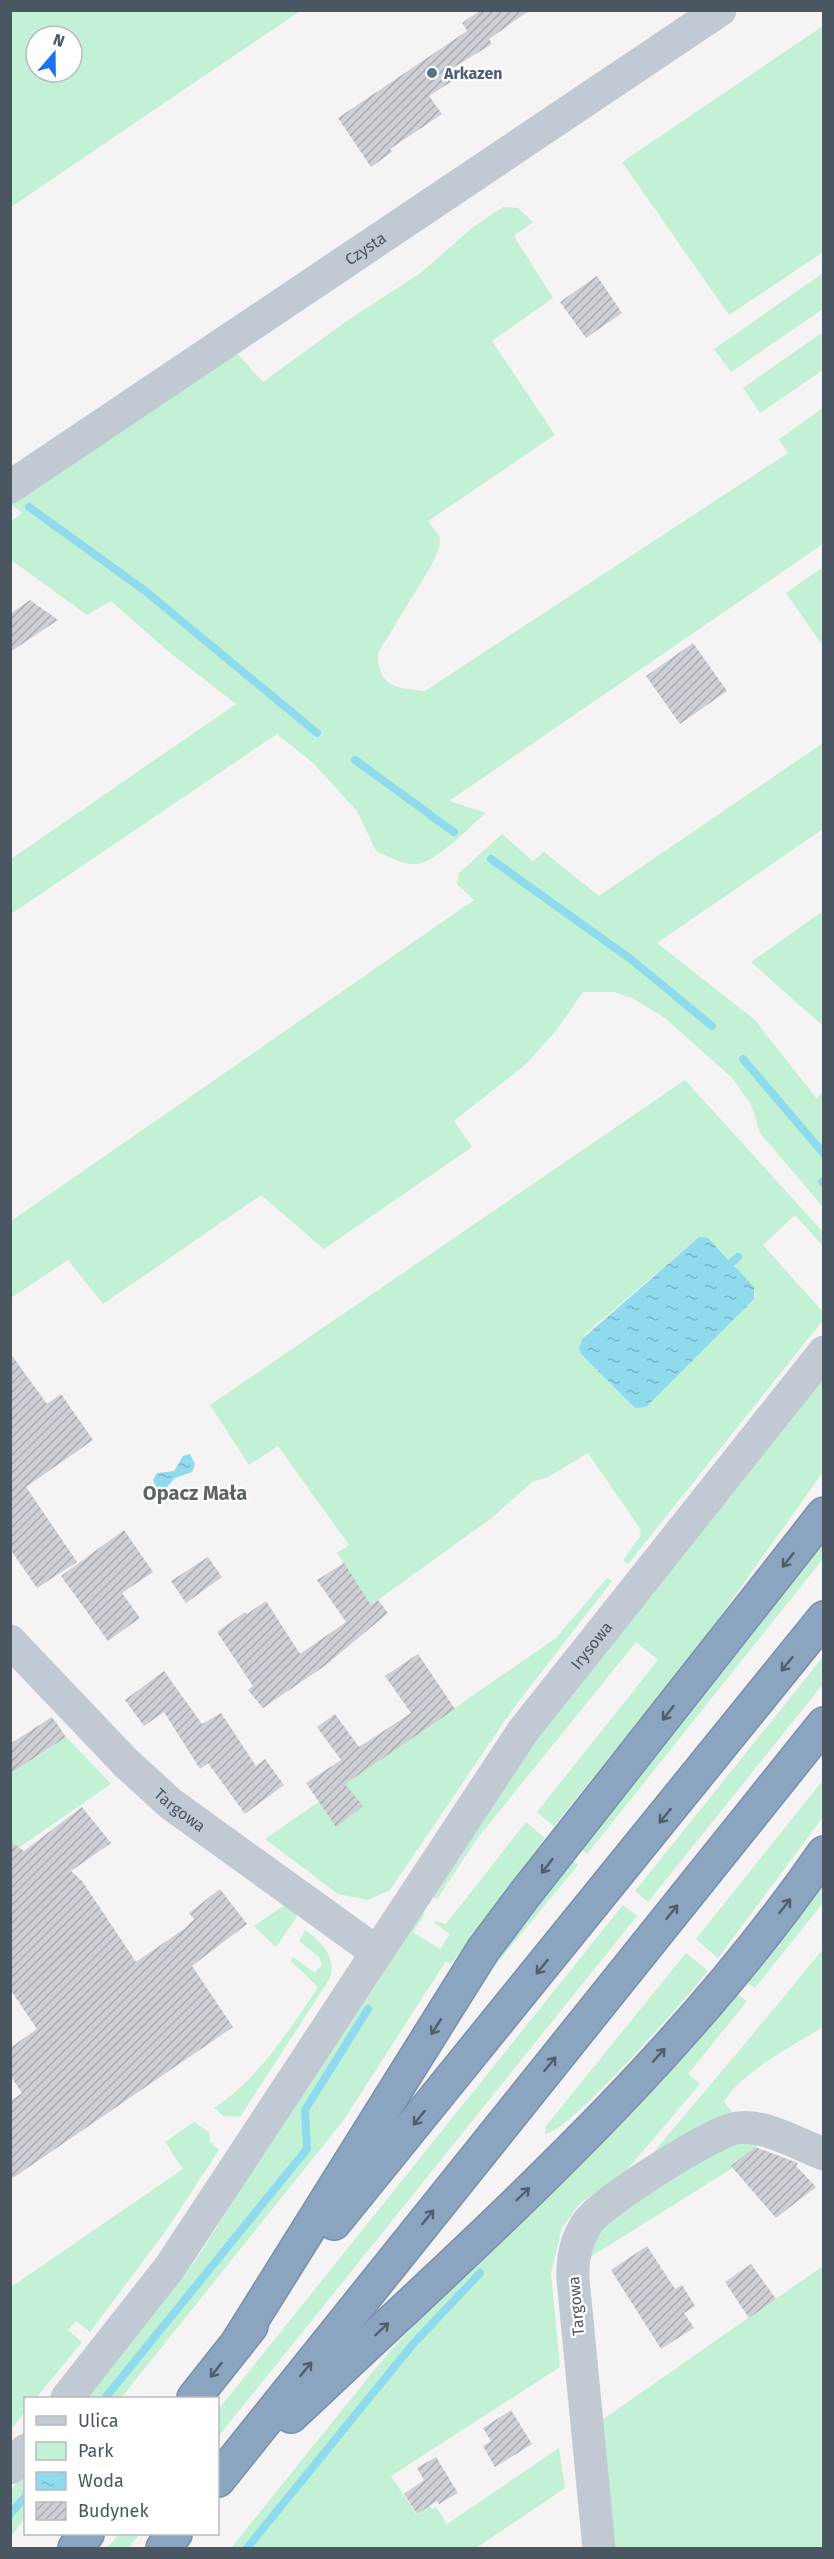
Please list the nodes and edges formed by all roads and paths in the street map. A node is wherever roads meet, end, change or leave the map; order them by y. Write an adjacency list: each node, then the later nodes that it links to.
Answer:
1 (720, 10): 2 (street, Czysta)
2 (10, 487)
3 (824, 1352): 9 (street, Irysowa)
4 (824, 1514): 11 (highway, one-way to 11)
5 (824, 1618): 11 (highway, one-way to 11)
6 (10, 1641): 9 (street, Targowa)
7 (824, 1724): 16 (highway, one-way to 7)
8 (824, 1853): 17 (highway, one-way to 8)
9 (375, 1951): 12 (street, Irysowa)
10 (824, 2154): 22 (street, Targowa)
11 (238, 2343): 13 (highway, one-way to 13)
12 (68, 2397)
13 (195, 2397)
14 (24, 2452): 15 (street)
15 (10, 2468)
16 (219, 2482)
17 (219, 2482)
18 (86, 2535): 20 (highway)
19 (174, 2535): 21 (highway)
20 (75, 2548)
21 (163, 2548)
22 (599, 2548)

